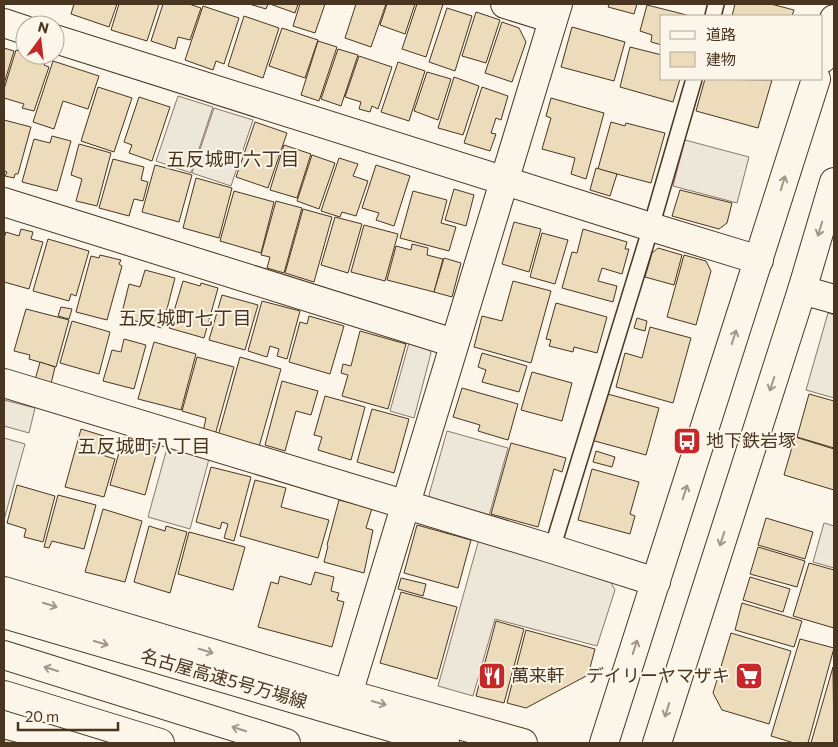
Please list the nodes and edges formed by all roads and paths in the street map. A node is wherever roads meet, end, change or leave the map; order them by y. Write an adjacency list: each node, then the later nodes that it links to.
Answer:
1 (505, 4): 2 (main road)
2 (555, 11): 8 (main road)
3 (834, 19): 5 (main road)
4 (65, 42): 8 (main road)
5 (823, 56)
6 (694, 80): 11 (lane)
7 (816, 80): 12 (main road, one-way to 7)
8 (504, 180): 11 (main road); 15 (main road)
9 (834, 182): 13 (main road, one-way to 13)
10 (4, 202): 15 (main road)
11 (651, 227): 12 (main road); 18 (lane)
12 (759, 260): 19 (main road, one-way to 12)
13 (802, 290): 14 (main road); 31 (main road, one-way to 31)
14 (834, 299)
15 (454, 343): 17 (main road)
16 (4, 383): 17 (main road)
17 (405, 505): 18 (main road); 24 (main road)
18 (552, 548): 19 (main road)
19 (656, 582): 30 (main road, one-way to 19)
20 (4, 591): 24 (main road, one-way to 24)
21 (4, 614): 24 (main road, 名古屋高速5号万場線, one-way to 24)
22 (4, 655): 26 (main road, one-way to 22)
23 (4, 695): 25 (main road)
24 (351, 706): 27 (main road); 28 (main road, 名古屋高速5号万場線); 29 (main road, one-way to 29)
25 (160, 743)
26 (286, 743)
27 (426, 743)
28 (445, 743)
29 (523, 743)
30 (604, 743)
31 (657, 743)

